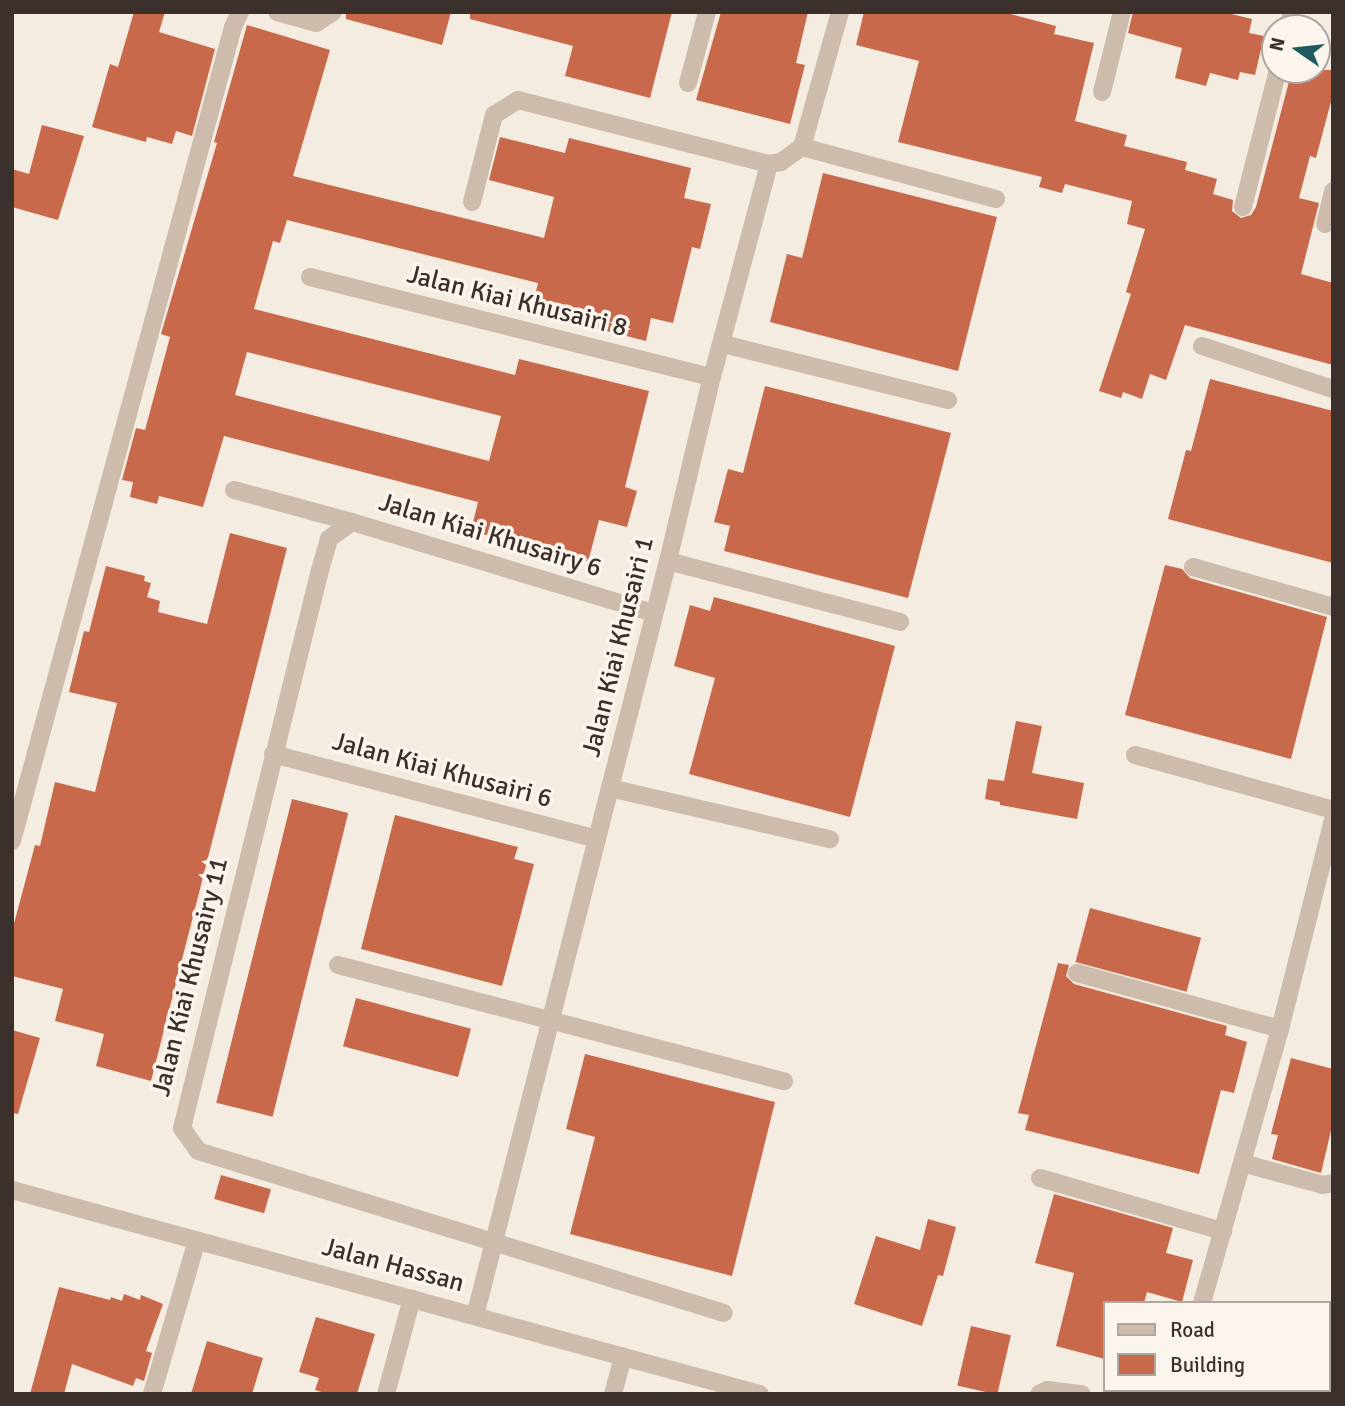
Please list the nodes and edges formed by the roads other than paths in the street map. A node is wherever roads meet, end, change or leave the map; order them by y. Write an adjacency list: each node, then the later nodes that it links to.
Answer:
1 (240, 12): 37 (street)
2 (277, 12): 3 (street)
3 (333, 12)
4 (707, 12): 7 (street)
5 (840, 12): 10 (street)
6 (1122, 12): 9 (street)
7 (688, 83)
8 (1274, 84): 15 (street)
9 (1102, 92)
10 (802, 147): 11 (street); 13 (street)
11 (769, 164): 14 (street); 18 (street, Jalan Kiai Khusairi 1)
12 (1333, 191): 16 (street)
13 (996, 199)
14 (472, 202)
15 (1243, 207)
16 (1325, 224)
17 (310, 277): 20 (street, Jalan Kiai Khusairi 8)
18 (723, 344): 20 (street, Jalan Kiai Khusairi 1); 22 (street)
19 (1202, 346): 21 (street)
20 (712, 377): 25 (street, Jalan Kiai Khusairi 1)
21 (1333, 389)
22 (948, 400)
23 (234, 490): 24 (street)
24 (352, 522): 28 (street, Jalan Kiai Khusairy 6); 30 (street, Jalan Kiai Khusairy 11)
25 (668, 561): 28 (street, Jalan Kiai Khusairi 1); 29 (street)
26 (1194, 568): 27 (street)
27 (1333, 607)
28 (653, 613): 32 (street, Jalan Kiai Khusairi 1)
29 (900, 622)
30 (273, 754): 35 (street, Jalan Kiai Khusairi 6); 49 (street, Jalan Kiai Khusairy 11)
31 (1135, 754): 33 (street)
32 (610, 788): 35 (street, Jalan Kiai Khusairi 1); 36 (street)
33 (1333, 810)
34 (1333, 820): 41 (street)
35 (597, 839): 40 (street, Jalan Kiai Khusairi 1)
36 (830, 839)
37 (12, 841)
38 (338, 965): 40 (street)
39 (1077, 973): 41 (street)
40 (551, 1019): 42 (street); 49 (street, Jalan Kiai Khusairi 1)
41 (1280, 1030): 43 (street)
42 (784, 1081)
43 (1242, 1163): 45 (street); 47 (street)
44 (1040, 1178): 47 (street)
45 (1333, 1183)
46 (12, 1190): 48 (street, Jalan Hassan)
47 (1223, 1231): 51 (street)
48 (197, 1240): 50 (street, Jalan Hassan); 55 (street)
49 (494, 1243): 52 (street, Jalan Kiai Khusairy 11); 53 (street, Jalan Kiai Khusairi 1)
50 (412, 1298): 53 (street, Jalan Hassan); 56 (street)
51 (1203, 1301)
52 (724, 1313)
53 (475, 1315): 54 (street, Jalan Hassan)
54 (623, 1356): 57 (street); 58 (street, Jalan Hassan)
55 (152, 1394)
56 (386, 1394)
57 (613, 1394)
58 (760, 1394)
59 (1039, 1394): 60 (street)
60 (1082, 1394)

